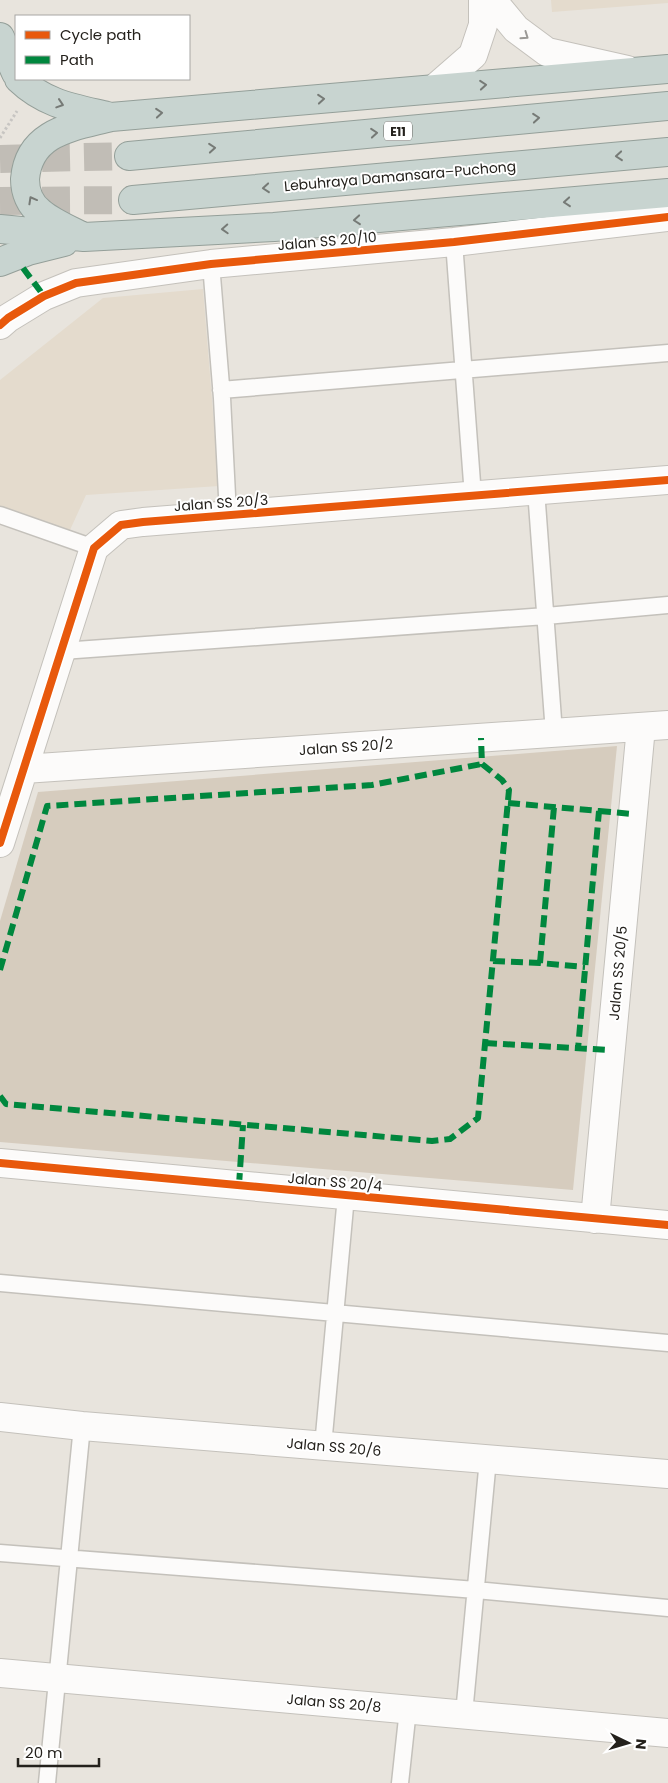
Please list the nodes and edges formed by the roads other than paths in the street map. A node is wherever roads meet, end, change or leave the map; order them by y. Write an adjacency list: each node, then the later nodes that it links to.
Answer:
1 (483, 0): 8 (street)
2 (492, 0): 6 (street, one-way to 6)
3 (0, 37): 5 (highway)
4 (668, 69): 6 (highway)
5 (15, 71)
6 (633, 72): 8 (highway, one-way to 6)
7 (20, 80): 10 (highway, one-way to 10)
8 (434, 89): 10 (highway, one-way to 8)
9 (668, 106): 12 (highway, E11, one-way to 9)
10 (111, 117): 17 (highway, one-way to 10)
11 (668, 152): 14 (highway, Lebuhraya Damansara–Puchong, one-way to 14)
12 (129, 156)
13 (668, 193): 17 (highway, one-way to 17)
14 (133, 200)
15 (668, 217): 18 (street, Jalan SS 20/10)
16 (0, 229): 17 (highway)
17 (84, 238): 19 (highway)
18 (454, 242): 20 (street, Jalan SS 20/10); 23 (lane)
19 (0, 262)
20 (212, 264): 21 (street, Jalan SS 20/10); 24 (lane)
21 (0, 325)
22 (668, 353): 23 (lane)
23 (464, 370): 24 (lane); 27 (lane)
24 (221, 390): 29 (lane)
25 (668, 480): 26 (street, Jalan SS 20/3)
26 (536, 490): 27 (street, Jalan SS 20/3); 32 (lane)
27 (473, 496): 29 (street, Jalan SS 20/3)
28 (0, 515): 30 (lane)
29 (228, 515): 30 (street, Jalan SS 20/3)
30 (94, 548): 33 (street)
31 (668, 605): 32 (lane)
32 (546, 616): 33 (lane); 36 (lane)
33 (62, 651): 37 (street)
34 (668, 725): 35 (street, Jalan SS 20/2)
35 (641, 727): 36 (street, Jalan SS 20/2); 41 (street, Jalan SS 20/5)
36 (554, 733): 37 (street, Jalan SS 20/2)
37 (24, 769): 38 (street)
38 (0, 843)
39 (0, 1163): 40 (street, Jalan SS 20/4)
40 (346, 1196): 41 (street, Jalan SS 20/4); 44 (lane)
41 (595, 1219): 42 (street, Jalan SS 20/4)
42 (668, 1225)
43 (0, 1283): 44 (lane)
44 (336, 1313): 45 (lane); 48 (lane)
45 (668, 1343)
46 (0, 1417): 47 (street, Jalan SS 20/6)
47 (82, 1426): 48 (street, Jalan SS 20/6); 52 (lane)
48 (323, 1446): 49 (street, Jalan SS 20/6)
49 (488, 1460): 50 (street, Jalan SS 20/6); 53 (lane)
50 (668, 1474)
51 (0, 1553): 52 (lane)
52 (68, 1560): 53 (lane); 56 (lane)
53 (476, 1590): 54 (lane); 58 (lane)
54 (668, 1608)
55 (0, 1674): 56 (street, Jalan SS 20/8)
56 (57, 1679): 57 (street, Jalan SS 20/8); 60 (lane)
57 (408, 1709): 58 (street, Jalan SS 20/8); 61 (lane)
58 (464, 1714): 59 (street, Jalan SS 20/8)
59 (668, 1733)
60 (47, 1783)
61 (400, 1783)

